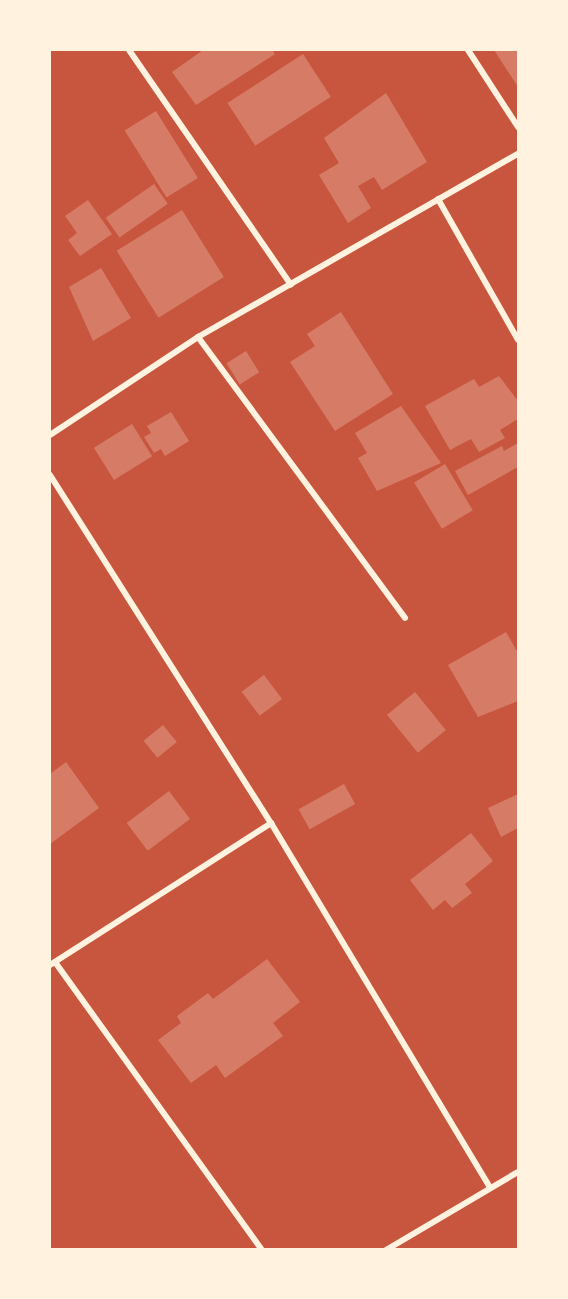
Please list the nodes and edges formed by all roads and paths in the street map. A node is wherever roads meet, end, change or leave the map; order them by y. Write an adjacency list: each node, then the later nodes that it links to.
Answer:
1 (129, 50): 6 (street)
2 (468, 50): 3 (street)
3 (519, 127)
4 (519, 154): 5 (street)
5 (438, 199): 6 (street); 8 (street)
6 (291, 285): 7 (street)
7 (198, 337): 9 (street); 11 (street)
8 (519, 340)
9 (50, 435)
10 (50, 475): 12 (street)
11 (405, 618)
12 (271, 823): 13 (street); 15 (street)
13 (52, 964): 16 (street)
14 (519, 1172): 15 (street)
15 (490, 1187): 17 (street)
16 (262, 1250)
17 (386, 1250)

